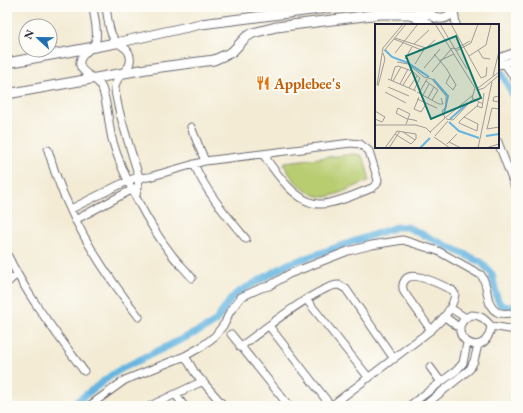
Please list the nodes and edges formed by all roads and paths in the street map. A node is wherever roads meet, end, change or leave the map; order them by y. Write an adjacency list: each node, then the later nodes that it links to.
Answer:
1 (94, 7): 8 (street)
2 (106, 7): 7 (street)
3 (335, 7): 9 (main road)
4 (454, 9): 5 (main road); 6 (street)
5 (430, 18): 16 (main road)
6 (456, 24)
7 (109, 26): 8 (street); 9 (street)
8 (96, 27): 10 (street)
9 (116, 43): 10 (main road); 16 (street)
10 (92, 47): 14 (main road); 17 (street)
11 (516, 52): 12 (street)
12 (499, 58)
13 (516, 60): 15 (street)
14 (7, 63)
15 (501, 64): 18 (street)
16 (121, 74): 17 (main road); 20 (street)
17 (96, 79): 19 (main road); 21 (street)
18 (516, 80)
19 (7, 94)
20 (117, 102): 21 (street); 22 (street)
21 (107, 104): 23 (street)
22 (120, 116): 23 (street); 30 (street)
23 (108, 118): 32 (street)
24 (191, 127): 28 (street)
25 (499, 145): 33 (street)
26 (48, 150): 35 (street)
27 (263, 154): 27 (street); 28 (street)
28 (205, 161): 29 (street)
29 (194, 164): 31 (street); 37 (street)
30 (139, 177): 31 (street); 32 (street); 34 (street)
31 (149, 177): 34 (street)
32 (128, 181): 34 (street); 35 (street)
33 (516, 190)
34 (136, 191): 36 (street); 40 (street)
35 (71, 209): 36 (street)
36 (76, 220): 45 (street)
37 (246, 239)
38 (7, 254): 39 (street)
39 (16, 274): 41 (street); 60 (street)
40 (192, 278)
41 (7, 283)
42 (306, 299): 48 (street); 58 (street); 61 (street)
43 (450, 308): 46 (street); 47 (street); 51 (street)
44 (516, 314): 57 (street)
45 (138, 317)
46 (445, 318): 50 (street); 51 (street)
47 (466, 318): 49 (street); 50 (street)
48 (269, 326): 56 (street); 70 (street)
49 (490, 326): 52 (street); 55 (street)
50 (460, 328): 54 (street)
51 (431, 330): 58 (street)
52 (516, 330)
53 (230, 334): 56 (street)
54 (467, 343): 55 (street); 63 (street)
55 (478, 345): 72 (street)
56 (240, 347): 69 (street)
57 (184, 356): 62 (street); 65 (street)
58 (394, 359): 61 (street)
59 (430, 367): 63 (street)
60 (84, 371)
61 (369, 378): 70 (street)
62 (203, 382): 64 (street); 68 (street)
63 (441, 382): 71 (street)
64 (176, 394): 66 (street); 67 (street)
65 (89, 406)
66 (150, 406)
67 (184, 406)
68 (224, 406)
69 (289, 406)
70 (331, 406)
71 (409, 406)
72 (424, 406)

